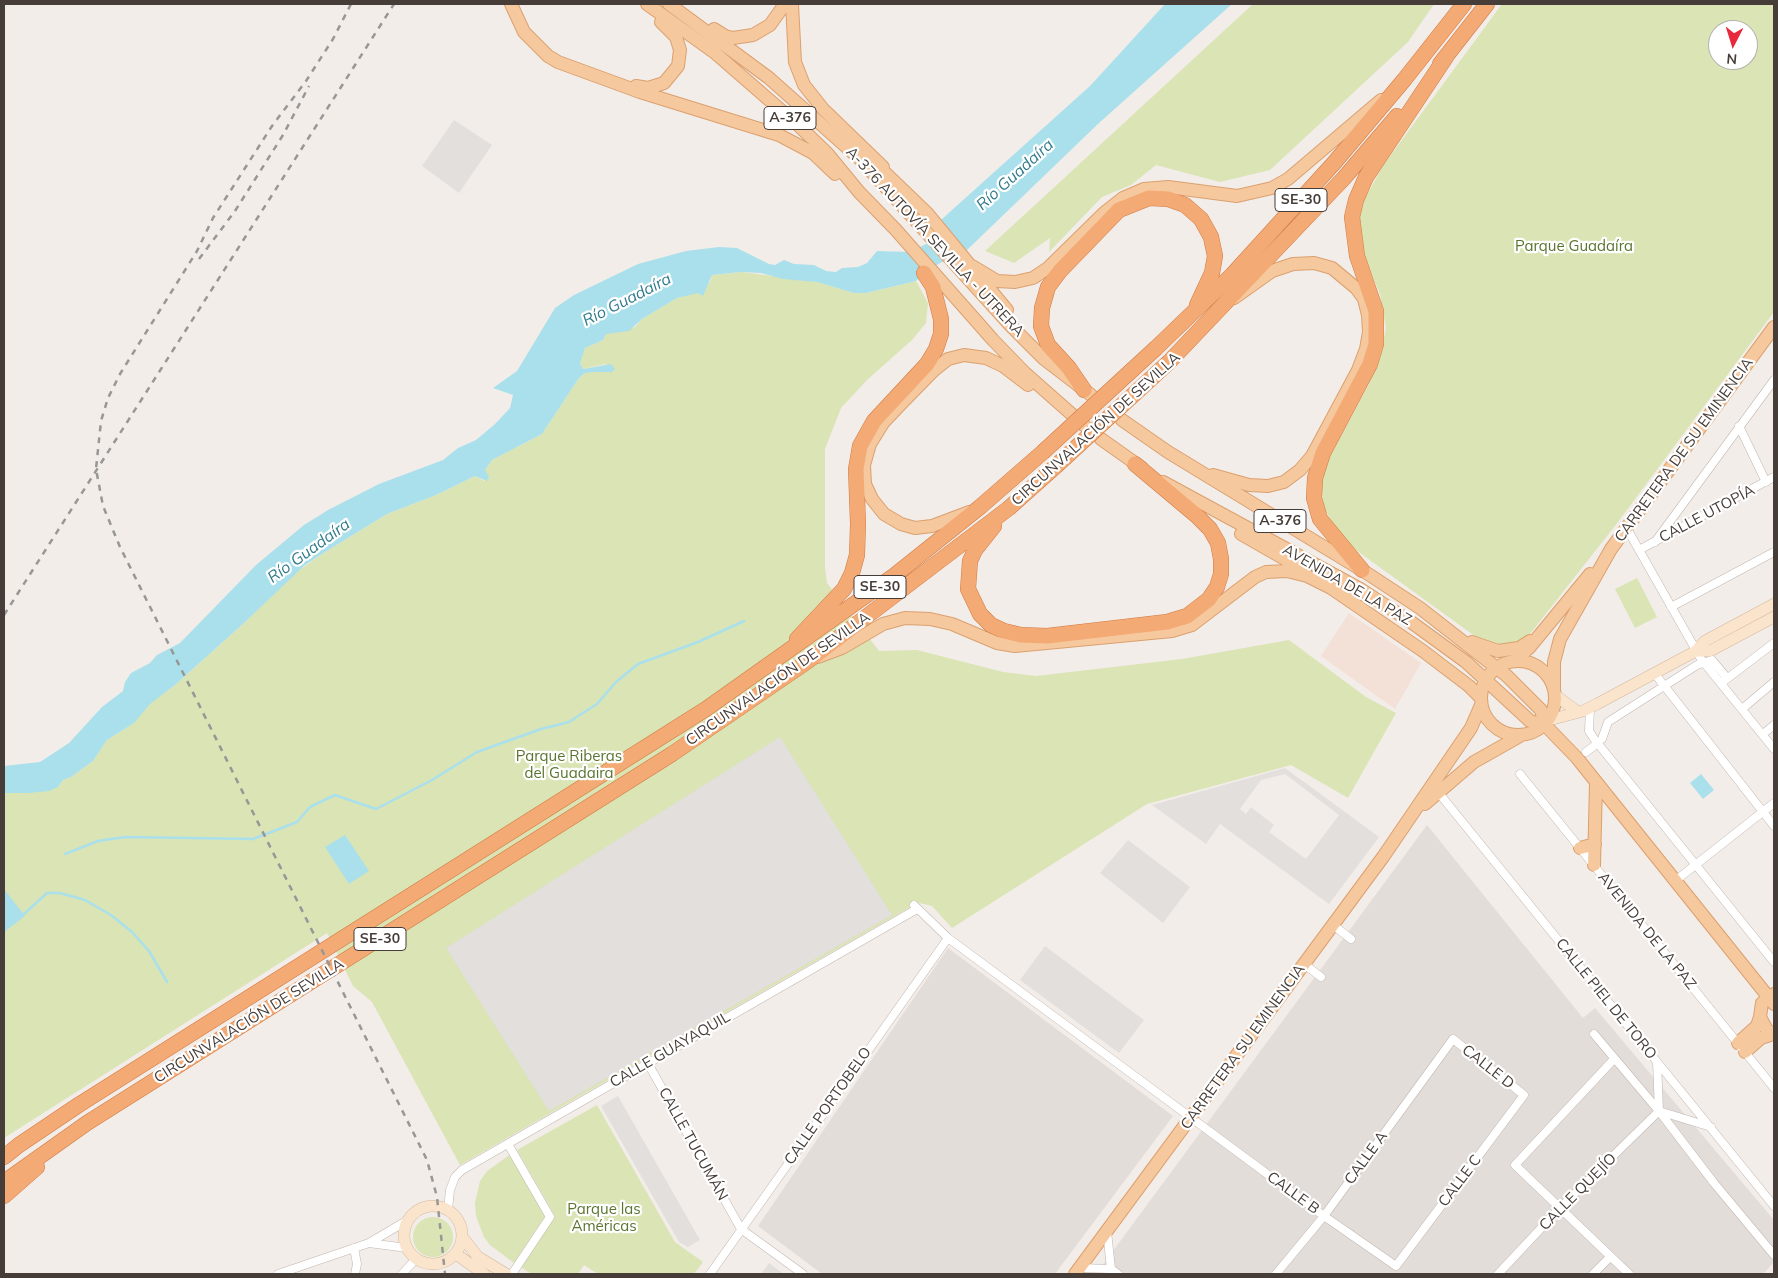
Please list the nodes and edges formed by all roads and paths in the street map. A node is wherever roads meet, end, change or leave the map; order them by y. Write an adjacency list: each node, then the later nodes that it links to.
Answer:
1 (511, 4): 12 (main road)
2 (638, 4): 12 (main road)
3 (647, 4): 15 (main road, A-376 AUTOVÍA SEVILLA - UTRERA / A-376)
4 (669, 4): 13 (main road, A-376 AUTOVÍA SEVILLA - UTRERA / A-376)
5 (675, 4): 6 (main road)
6 (785, 4)
7 (792, 4): 14 (main road)
8 (1464, 4): 11 (highway, CIRCUNVALACIÓN DE SEVILLA / SE-30)
9 (1486, 4): 10 (highway, CIRCUNVALACIÓN DE SEVILLA / SE-30)
10 (1446, 57): 21 (highway, CIRCUNVALACIÓN DE SEVILLA / SE-30); 43 (highway)
11 (1404, 80): 18 (main road); 22 (highway, CIRCUNVALACIÓN DE SEVILLA / SE-30)
12 (618, 84): 15 (main road)
13 (795, 100): 14 (main road); 16 (main road, A-376 AUTOVÍA SEVILLA - UTRERA / A-376)
14 (903, 189): 16 (main road)
15 (859, 192): 17 (main road, A-376 AUTOVÍA SEVILLA - UTRERA / A-376)
16 (922, 217): 18 (main road)
17 (894, 232): 19 (main road); 20 (main road)
18 (968, 270): 25 (main road)
19 (924, 272): 20 (highway)
20 (936, 284): 26 (main road); 54 (highway)
21 (1229, 302): 32 (main road); 37 (highway, CIRCUNVALACIÓN DE SEVILLA / SE-30, bridge)
22 (1192, 315): 25 (highway); 36 (highway, CIRCUNVALACIÓN DE SEVILLA / SE-30, bridge)
23 (1774, 327): 38 (main road, CARRETERA DE SU EMINENCIA)
24 (1774, 380): 29 (street)
25 (1087, 392)
26 (1061, 404): 28 (main road); 36 (main road)
27 (1122, 420): 32 (main road, A-376)
28 (1085, 426)
29 (1739, 426): 34 (street); 39 (street)
30 (1101, 439): 31 (main road, AVENIDA DE LA PAZ)
31 (1135, 464): 35 (main road, AVENIDA DE LA PAZ); 37 (highway)
32 (1199, 471): 43 (main road, A-376)
33 (1774, 477): 34 (street, CALLE UTOPÍA)
34 (1766, 482): 39 (street, CALLE UTOPÍA)
35 (1166, 484): 44 (main road); 53 (main road, AVENIDA DE LA PAZ)
36 (980, 507): 54 (highway, CIRCUNVALACIÓN DE SEVILLA / SE-30)
37 (1009, 508): 55 (highway, CIRCUNVALACIÓN DE SEVILLA / SE-30)
38 (1626, 527): 40 (main road, CARRETERA DE SU EMINENCIA); 41 (street)
39 (1655, 542): 41 (street, CALLE UTOPÍA)
40 (1611, 549): 50 (main road, CARRETERA DE SU EMINENCIA); 64 (main road, CARRETERA DE SU EMINENCIA)
41 (1640, 550): 46 (street)
42 (1774, 552): 46 (street)
43 (1362, 570): 49 (main road, AVENIDA DE LA PAZ)
44 (1331, 588): 48 (main road); 55 (main road)
45 (1774, 604): 52 (street)
46 (1671, 607): 52 (street)
47 (1774, 617): 52 (street)
48 (1376, 618): 53 (main road); 65 (main road)
49 (1434, 618): 50 (main road); 58 (main road, AVENIDA DE LA PAZ)
50 (1544, 630): 56 (main road, CARRETERA DE SU EMINENCIA)
51 (1774, 643): 61 (street)
52 (1696, 651): 57 (street); 59 (street)
53 (1458, 656): 60 (main road, AVENIDA DE LA PAZ)
54 (776, 661): 112 (highway, CIRCUNVALACIÓN DE SEVILLA / SE-30)
55 (808, 661): 109 (highway, CIRCUNVALACIÓN DE SEVILLA / SE-30)
56 (1514, 661): 58 (main road); 64 (main road)
57 (1705, 663): 61 (street); 63 (street)
58 (1496, 668): 60 (main road); 69 (main road, AVENIDA DE LA PAZ)
59 (1655, 674): 63 (street); 66 (street)
60 (1486, 679): 65 (main road, CARRETERA SU EMINENCIA); 69 (main road, AVENIDA DE LA PAZ)
61 (1724, 681): 67 (street)
62 (1774, 682): 67 (street)
63 (1665, 686): 73 (street); 81 (street)
64 (1555, 691): 68 (street); 69 (main road, CARRETERA DE SU EMINENCIA)
65 (1481, 701): 72 (main road); 82 (main road, CARRETERA SU EMINENCIA)
66 (1590, 708): 68 (street); 87 (street)
67 (1742, 708): 71 (street)
68 (1578, 712): 69 (street)
69 (1547, 722): 72 (main road, CARRETERA SU EMINENCIA); 78 (main road, AVENIDA DE LA PAZ)
70 (1774, 725): 71 (street)
71 (1763, 734): 75 (street)
72 (1520, 736): 79 (main road, CARRETERA SU EMINENCIA)
73 (1602, 739)
74 (1594, 746): 76 (street)
75 (1774, 749)
76 (1586, 752)
77 (1520, 774): 85 (street, AVENIDA DE LA PAZ)
78 (1596, 783): 84 (main road); 88 (main road, AVENIDA DE LA PAZ)
79 (1438, 792): 82 (main road, CARRETERA SU EMINENCIA); 104 (street, CALLE PIEL DE TORO)
80 (1774, 803): 81 (street)
81 (1763, 812): 83 (street); 87 (street)
82 (1408, 818): 90 (main road, CARRETERA SU EMINENCIA)
83 (1774, 826)
84 (1594, 844): 85 (main road); 86 (main road)
85 (1580, 848): 86 (street, AVENIDA DE LA PAZ)
86 (1594, 865): 101 (street, AVENIDA DE LA PAZ)
87 (1696, 865): 88 (street); 93 (street)
88 (1676, 881): 96 (main road, AVENIDA DE LA PAZ)
89 (915, 907): 91 (street, CALLE B); 103 (street, CALLE GUAYAQUIL)
90 (1333, 925): 92 (street); 94 (main road, CARRETERA SU EMINENCIA)
91 (948, 938): 108 (street, CALLE B); 120 (street, CALLE PORTOBELO)
92 (1350, 939)
93 (1774, 962)
94 (1304, 964): 95 (street); 108 (main road, CARRETERA SU EMINENCIA)
95 (1321, 977)
96 (1772, 998): 97 (main road)
97 (1760, 1017): 99 (main road); 101 (main road)
98 (1594, 1034): 102 (street, CALLE PIEL DE TORO)
99 (1774, 1034): 101 (main road)
100 (1452, 1039): 106 (street, CALLE D); 118 (street, CALLE A)
101 (1742, 1047): 105 (street, AVENIDA DE LA PAZ)
102 (1614, 1059): 107 (street, CALLE PIEL DE TORO); 116 (street)
103 (646, 1061): 111 (street, CALLE GUAYAQUIL); 120 (street, CALLE TUCUMÁN)
104 (1657, 1062): 107 (street); 110 (street, CALLE PIEL DE TORO)
105 (1774, 1088)
106 (1524, 1095): 130 (street, CALLE C)
107 (1659, 1111): 110 (street); 116 (street, CALLE QUEJÍO); 127 (street, CALLE PIEL DE TORO)
108 (1191, 1118): 118 (street, CALLE B); 121 (main road, CARRETERA SU EMINENCIA)
109 (88, 1123): 113 (highway, CIRCUNVALACIÓN DE SEVILLA / SE-30); 114 (highway)
110 (1710, 1127): 115 (street, CALLE PIEL DE TORO)
111 (508, 1144): 117 (street, CALLE GUAYAQUIL); 138 (street)
112 (4, 1157)
113 (4, 1182)
114 (4, 1196)
115 (1774, 1206)
116 (1560, 1208): 128 (street); 143 (street, CALLE QUEJÍO)
117 (448, 1210): 119 (street); 122 (street)
118 (1324, 1216): 130 (street, CALLE B); 142 (street, CALLE A)
119 (408, 1220): 123 (street); 125 (street)
120 (741, 1229): 139 (street, CALLE PORTOBELO); 140 (street)
121 (1107, 1230): 131 (main road, CARRETERA SU EMINENCIA); 132 (street)
122 (463, 1238): 126 (street); 137 (street)
123 (369, 1243): 124 (street); 125 (street)
124 (354, 1248): 133 (street); 134 (street)
125 (407, 1248): 129 (street)
126 (456, 1254): 129 (street); 136 (street)
127 (1774, 1255)
128 (1610, 1256): 144 (street); 145 (street)
129 (416, 1259): 135 (street)
130 (1396, 1266)
131 (1077, 1271): 132 (street)
132 (1109, 1271): 141 (street)
133 (278, 1274)
134 (355, 1274)
135 (402, 1274)
136 (484, 1274)
137 (506, 1274)
138 (512, 1274)
139 (710, 1274)
140 (803, 1274)
141 (1118, 1274)
142 (1276, 1274)
143 (1498, 1274)
144 (1593, 1274)
145 (1629, 1274)

